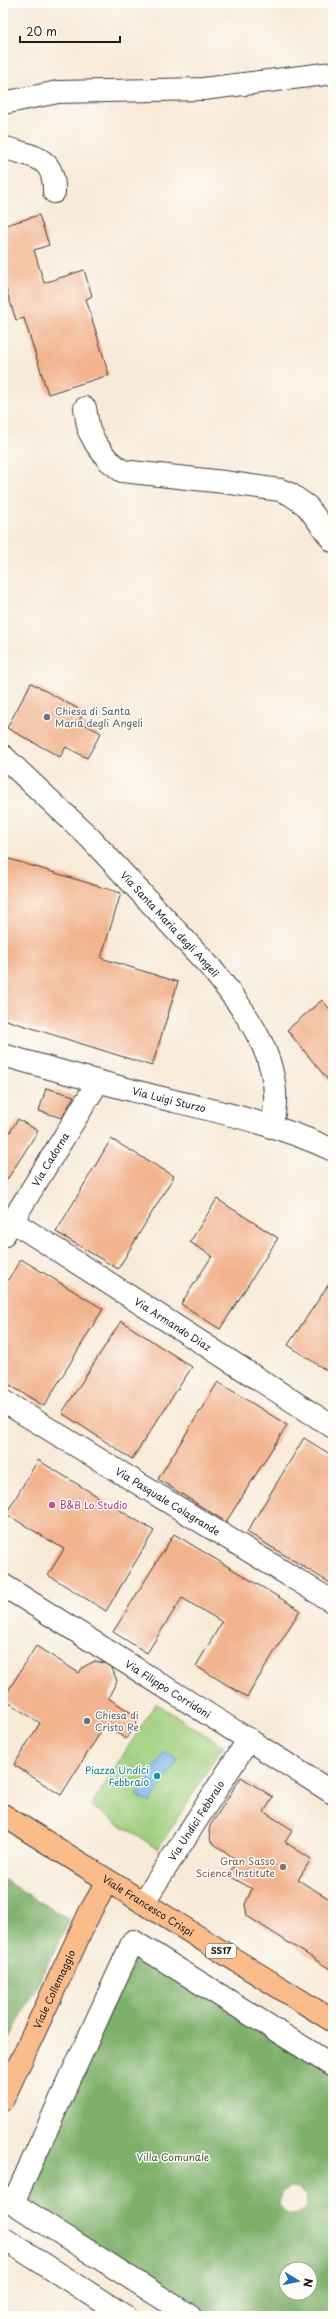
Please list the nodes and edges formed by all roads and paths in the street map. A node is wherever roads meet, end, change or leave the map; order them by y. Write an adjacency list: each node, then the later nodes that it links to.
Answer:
1 (333, 73): 2 (street)
2 (3, 103)
3 (3, 147): 4 (street)
4 (54, 192)
5 (86, 408): 6 (street)
6 (333, 541)
7 (3, 756): 10 (street, Via Santa Maria degli Angeli)
8 (3, 1055): 9 (street, Via Luigi Sturzo)
9 (98, 1082): 10 (street, Via Luigi Sturzo); 12 (street, Via Cadorna)
10 (271, 1127): 11 (street, Via Luigi Sturzo)
11 (333, 1150)
12 (8, 1229): 14 (street, Via Armando Diaz)
13 (3, 1401): 16 (street, Via Pasquale Colagrande)
14 (333, 1427)
15 (3, 1585): 17 (street, Via Filippo Corridoni)
16 (333, 1602)
17 (249, 1739): 18 (street, Via Filippo Corridoni); 21 (street, Via Undici Febbraio)
18 (333, 1793)
19 (3, 1815): 20 (main road, Viale Francesco Crispi / SS17)
20 (108, 1881): 21 (main road, Viale Francesco Crispi / SS17); 24 (main road, Viale Collemaggio)
21 (143, 1903): 22 (main road, Viale Francesco Crispi / SS17)
22 (333, 2021)
23 (333, 2066): 27 (street)
24 (3, 2099)
25 (3, 2238): 26 (street)
26 (125, 2316)
27 (190, 2316)

